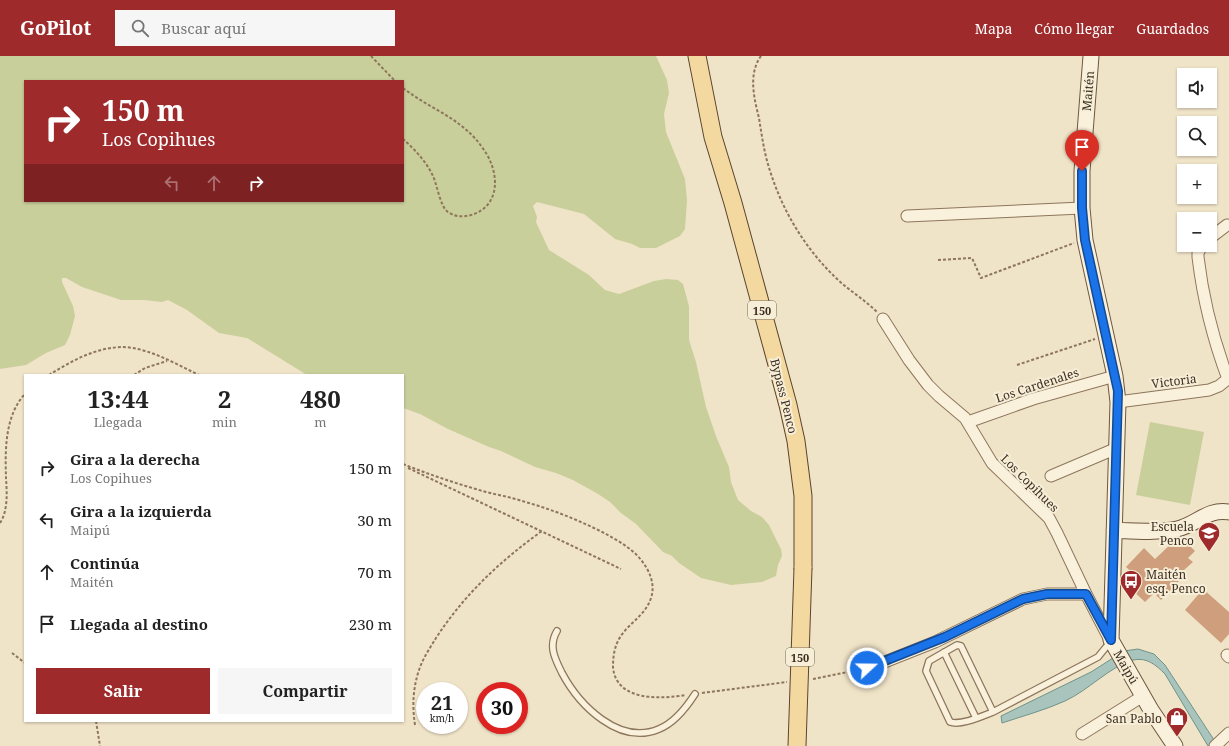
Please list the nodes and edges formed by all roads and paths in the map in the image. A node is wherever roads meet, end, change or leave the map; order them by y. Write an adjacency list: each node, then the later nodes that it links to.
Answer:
1 (371, 56): 5 (path)
2 (697, 56): 55 (main road, Bypass Penco / 150, bridge)
3 (760, 56): 15 (path)
4 (1091, 56): 8 (main road, Maitén)
5 (395, 80)
6 (404, 89): 7 (path)
7 (404, 140)
8 (1082, 208): 9 (street); 12 (main road, Maitén)
9 (907, 216)
10 (1226, 225): 11 (street)
11 (1217, 232)
12 (1085, 240): 14 (path); 16 (main road, Maitén)
13 (1198, 252): 23 (street)
14 (938, 260)
15 (883, 319): 26 (street, Los Copihues)
16 (1106, 335): 18 (path); 22 (main road, Maitén)
17 (168, 360): 19 (path); 20 (path); 21 (path)
18 (1017, 365)
19 (51, 374)
20 (136, 374)
21 (197, 374)
22 (1115, 376): 25 (main road, Maitén); 26 (street, Los Cardenales)
23 (1228, 378): 25 (street, Victoria)
24 (24, 395): 32 (path)
25 (1118, 402): 27 (main road, Maitén)
26 (968, 422): 36 (street, Los Copihues)
27 (1116, 448): 30 (street); 33 (main road, Maitén)
28 (404, 465): 34 (path)
29 (404, 465): 45 (path)
30 (1051, 476)
31 (1229, 512): 33 (main road)
32 (0, 523)
33 (1114, 530): 38 (main road, Maipú)
34 (542, 531): 35 (path); 50 (path)
35 (621, 569)
36 (1086, 594): 38 (street, Los Copihues); 42 (street)
37 (557, 631): 45 (lane)
38 (1113, 645): 46 (main road, Maipú); 47 (lane)
39 (944, 652): 47 (lane); 48 (lane); 48 (lane)
40 (12, 653): 41 (path)
41 (24, 662)
42 (867, 668): 43 (path)
43 (807, 680)
44 (788, 682): 45 (path)
45 (695, 694)
46 (1143, 696): 52 (street); 56 (main road, Maipú)
47 (993, 712): 48 (lane)
48 (976, 718)
49 (96, 722): 54 (path)
50 (415, 725)
51 (1229, 732): 53 (street)
52 (1082, 734)
53 (1217, 744)
54 (100, 746)
55 (797, 746)
56 (1174, 746)

